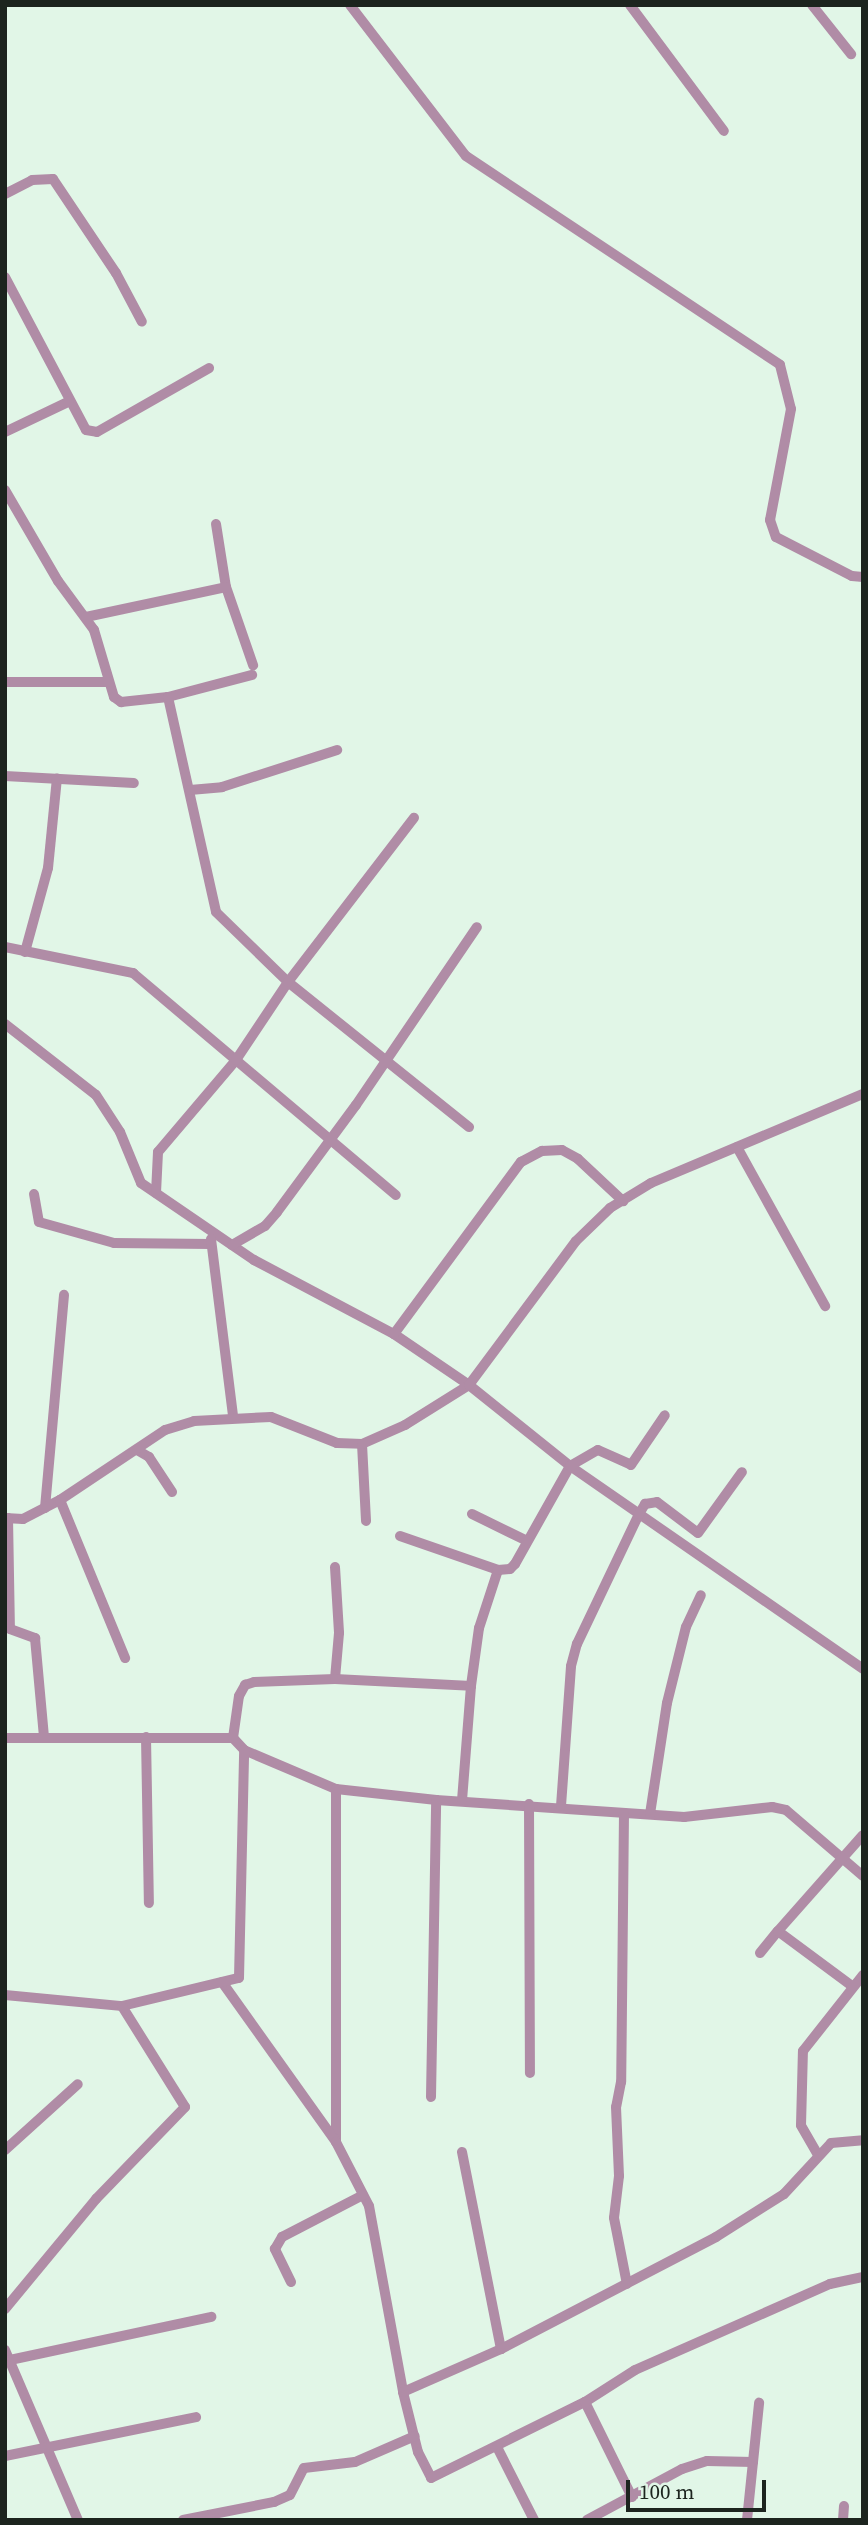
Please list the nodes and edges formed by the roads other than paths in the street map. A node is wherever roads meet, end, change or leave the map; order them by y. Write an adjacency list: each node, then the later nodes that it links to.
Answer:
1 (350, 5): 14 (street)
2 (630, 5): 5 (street)
3 (812, 5): 4 (street)
4 (851, 54)
5 (724, 131)
6 (5, 194): 8 (street)
7 (5, 277): 10 (street)
8 (142, 321)
9 (209, 368): 10 (street)
10 (68, 402): 11 (street)
11 (5, 432)
12 (6, 493): 16 (street)
13 (216, 524): 15 (street)
14 (863, 577)
15 (226, 587): 16 (street); 19 (street)
16 (86, 617): 18 (street)
17 (5, 682): 18 (street)
18 (108, 682): 19 (street)
19 (167, 697): 24 (street)
20 (337, 750): 24 (street)
21 (5, 776): 22 (street)
22 (57, 778): 23 (street); 28 (street)
23 (134, 783)
24 (190, 790): 29 (street)
25 (414, 818): 29 (street)
26 (477, 927): 32 (street)
27 (5, 947): 28 (street)
28 (25, 952): 31 (street)
29 (288, 982): 31 (street); 32 (street)
30 (5, 1024): 37 (street)
31 (236, 1060): 35 (street); 37 (street)
32 (387, 1062): 34 (street); 35 (street)
33 (863, 1094): 36 (street)
34 (469, 1127)
35 (329, 1139): 39 (street); 43 (street)
36 (737, 1147): 40 (street); 45 (street)
37 (156, 1193): 41 (street)
38 (34, 1194): 42 (street)
39 (396, 1195)
40 (623, 1200): 46 (street); 47 (street)
41 (210, 1230): 42 (street); 43 (street)
42 (211, 1244): 49 (street)
43 (232, 1245): 46 (street)
44 (64, 1294): 56 (street)
45 (825, 1306)
46 (394, 1334): 47 (street)
47 (469, 1385): 50 (street); 52 (street)
48 (665, 1415): 52 (street)
49 (233, 1416): 50 (street); 51 (street)
50 (362, 1444): 60 (street)
51 (136, 1450): 54 (street); 55 (street)
52 (570, 1466): 58 (street); 62 (street)
53 (743, 1472): 58 (street)
54 (172, 1492)
55 (60, 1500): 56 (street); 66 (street)
56 (45, 1508): 59 (street)
57 (472, 1514): 62 (street)
58 (639, 1514): 67 (street); 79 (street)
59 (7, 1518): 70 (street)
60 (366, 1521)
61 (400, 1536): 64 (street)
62 (527, 1541): 64 (street)
63 (335, 1567): 68 (street)
64 (498, 1570): 69 (street)
65 (701, 1595): 81 (street)
66 (125, 1658)
67 (863, 1670)
68 (335, 1679): 69 (street); 73 (street)
69 (471, 1686): 77 (street)
70 (44, 1737): 71 (street); 72 (street)
71 (146, 1737): 73 (street); 85 (street)
72 (5, 1738)
73 (233, 1738): 74 (street)
74 (244, 1750): 75 (street); 89 (street)
75 (336, 1789): 76 (street); 97 (street)
76 (436, 1800): 77 (street); 95 (street)
77 (463, 1800): 78 (street)
78 (529, 1804): 79 (street); 93 (street)
79 (561, 1806): 80 (street)
80 (624, 1813): 81 (street); 104 (street)
81 (650, 1814): 83 (street)
82 (863, 1835): 83 (street)
83 (842, 1857): 84 (street); 86 (street)
84 (863, 1876)
85 (149, 1903)
86 (778, 1931): 87 (street); 90 (street)
87 (760, 1953)
88 (863, 1975): 90 (street)
89 (222, 1982): 92 (street); 97 (street)
90 (852, 1986): 100 (street)
91 (5, 1994): 92 (street)
92 (122, 2006): 105 (street)
93 (530, 2073)
94 (78, 2084): 98 (street)
95 (431, 2097)
96 (863, 2140): 100 (street)
97 (336, 2142): 101 (street)
98 (5, 2150)
99 (462, 2152): 107 (street)
100 (818, 2155): 104 (street)
101 (363, 2195): 103 (street); 109 (street)
102 (863, 2277): 110 (street)
103 (291, 2282)
104 (627, 2284): 107 (street)
105 (5, 2309)
106 (211, 2317): 108 (street)
107 (501, 2349): 109 (street)
108 (8, 2355): 115 (street)
109 (403, 2392): 113 (street)
110 (585, 2402): 114 (street); 118 (street)
111 (759, 2403): 117 (street)
112 (196, 2417): 115 (street)
113 (415, 2437): 114 (street); 121 (street)
114 (497, 2447): 122 (street)
115 (46, 2448): 116 (street); 120 (street)
116 (5, 2456)
117 (753, 2462): 118 (street); 124 (street)
118 (632, 2497): 123 (street)
119 (844, 2506): 125 (street)
120 (78, 2520)
121 (183, 2520)
122 (534, 2520)
123 (587, 2520)
124 (747, 2520)
125 (843, 2520)

